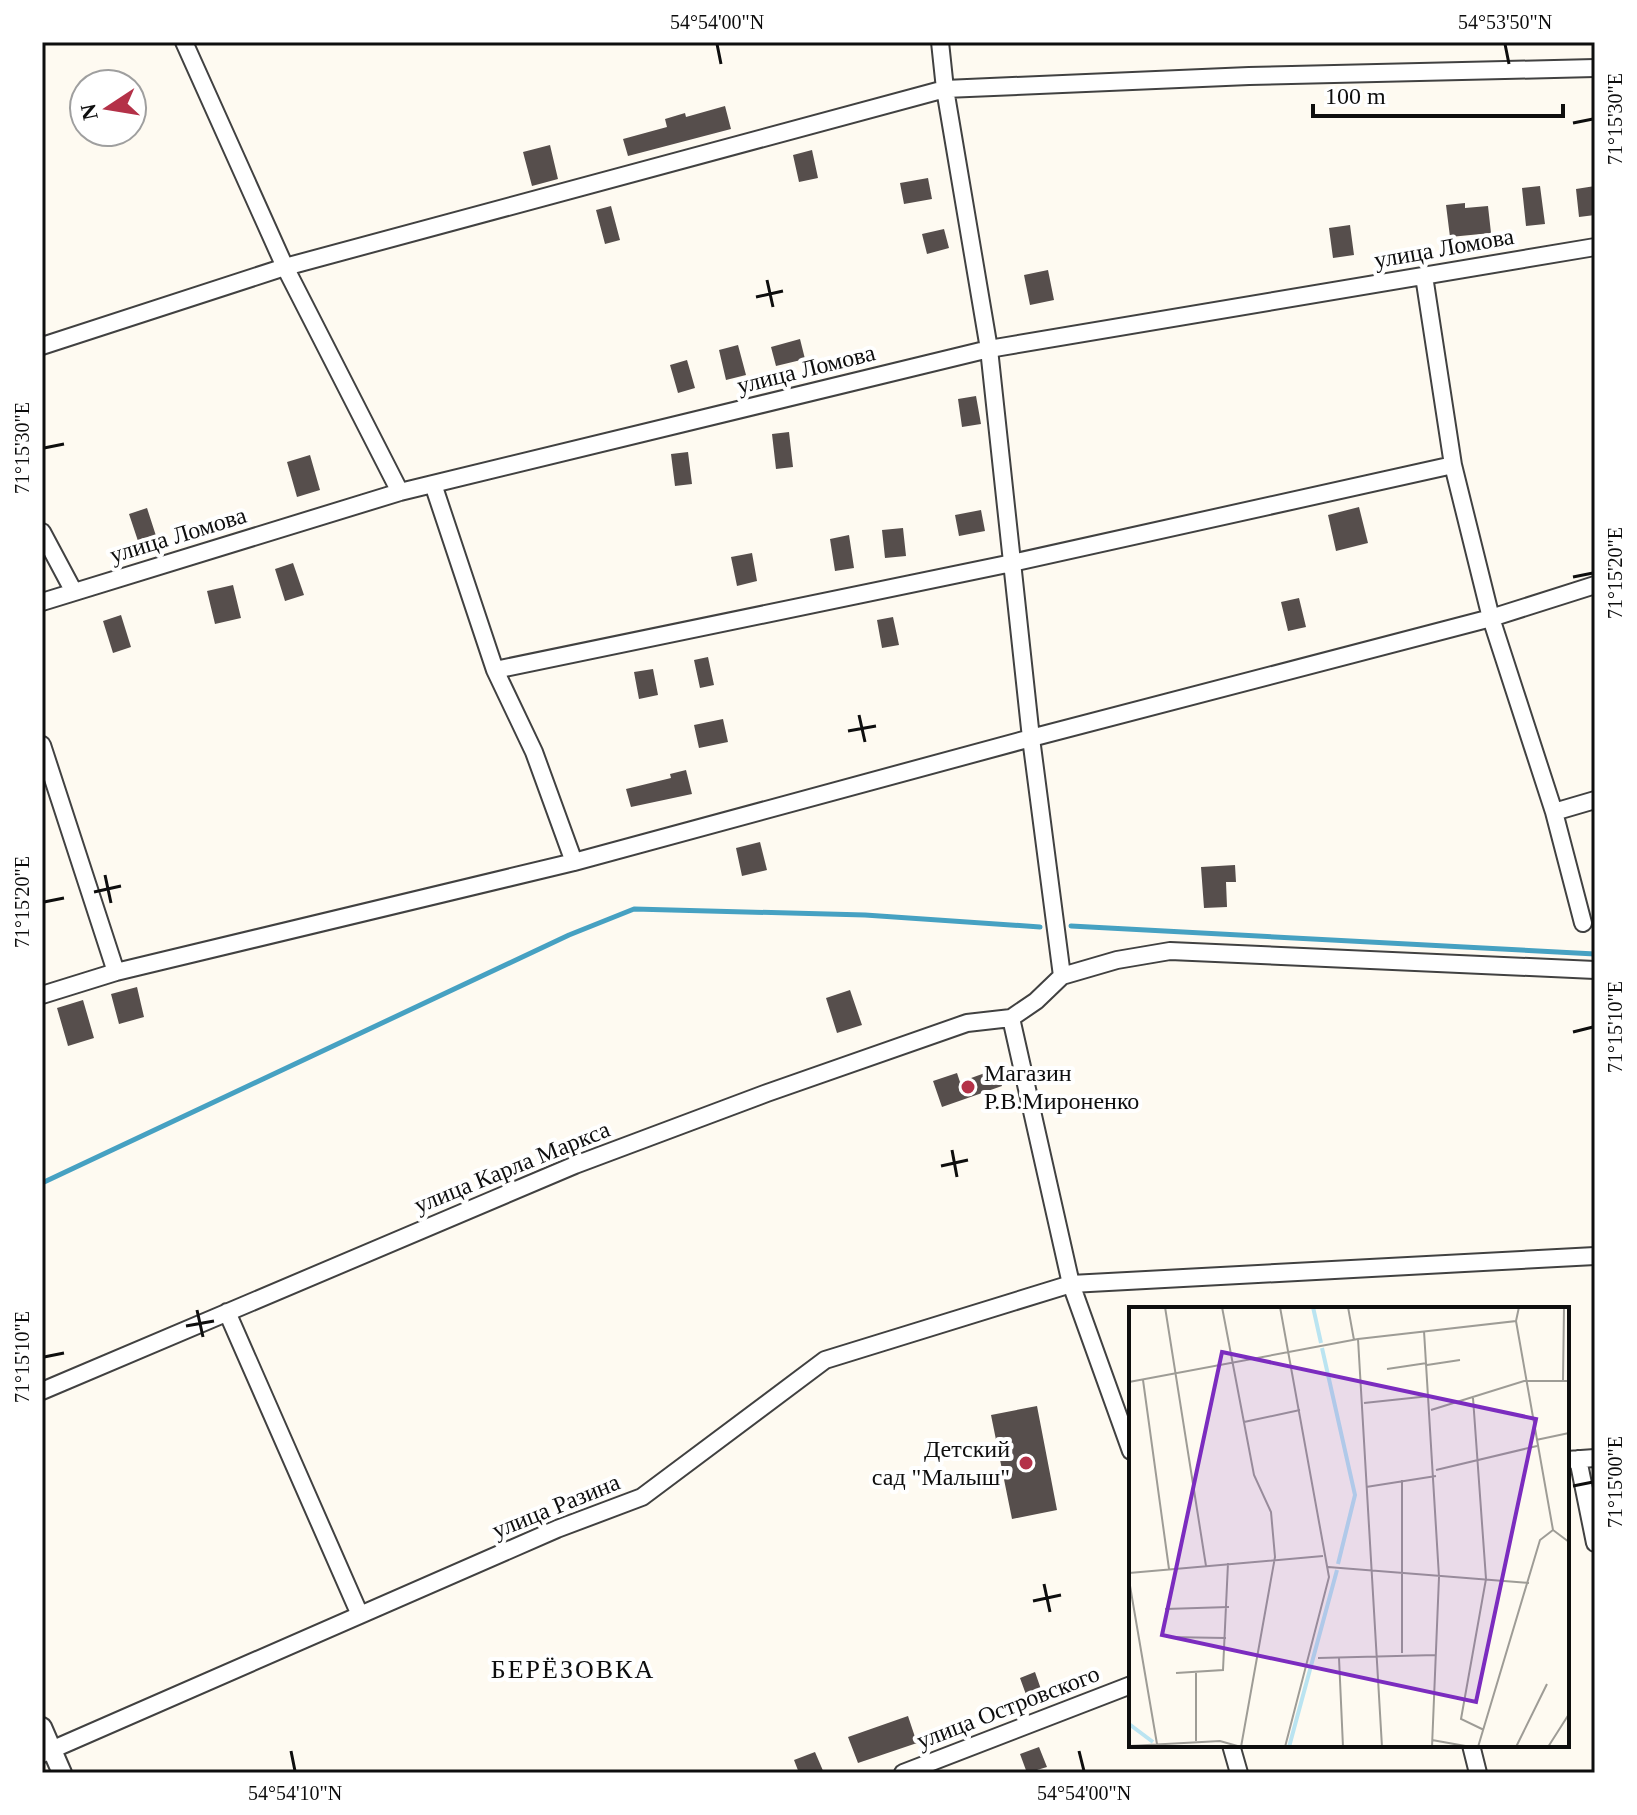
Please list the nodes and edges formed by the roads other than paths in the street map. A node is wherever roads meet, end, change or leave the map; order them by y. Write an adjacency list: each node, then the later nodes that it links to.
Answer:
1 (184, 42): 6 (street)
2 (940, 42): 4 (street)
3 (1595, 68): 4 (street)
4 (945, 89): 6 (street); 9 (street)
5 (1595, 247): 7 (street, улица Ломова)
6 (285, 267): 8 (street); 12 (street)
7 (1424, 276): 9 (street, улица Ломова); 10 (street)
8 (42, 346)
9 (989, 349): 11 (street, улица Ломова); 14 (street)
10 (1453, 465): 14 (street); 18 (street)
11 (433, 484): 12 (street, улица Ломова); 19 (street)
12 (400, 492): 16 (street, улица Ломова)
13 (42, 532): 16 (street)
14 (1012, 563): 19 (street); 20 (street)
15 (1595, 585): 18 (street)
16 (74, 592): 17 (street, улица Ломова)
17 (42, 602)
18 (1491, 618): 20 (street); 23 (street)
19 (495, 670): 24 (street)
20 (1031, 738): 24 (street); 28 (street)
21 (42, 745): 27 (street)
22 (1595, 800): 23 (street)
23 (1554, 812): 25 (street)
24 (574, 862): 27 (street)
25 (1583, 923)
26 (1595, 970): 28 (street)
27 (116, 972): 29 (street)
28 (1062, 976): 30 (street)
29 (42, 995)
30 (1011, 1018): 32 (street); 33 (street, улица Карла Маркса)
31 (1595, 1256): 32 (street, улица Разина)
32 (1071, 1284): 35 (street); 38 (street, улица Разина)
33 (227, 1312): 34 (street, улица Карла Маркса); 38 (street)
34 (42, 1391)
35 (1129, 1445)
36 (1580, 1459): 37 (street)
37 (1595, 1543)
38 (360, 1615): 43 (street, улица Разина)
39 (1129, 1686): 45 (street, улица Островского)
40 (42, 1727): 43 (street)
41 (1232, 1747): 46 (street)
42 (1472, 1747): 47 (street)
43 (47, 1752): 44 (street)
44 (62, 1773)
45 (903, 1773)
46 (1239, 1773)
47 (1478, 1773)

